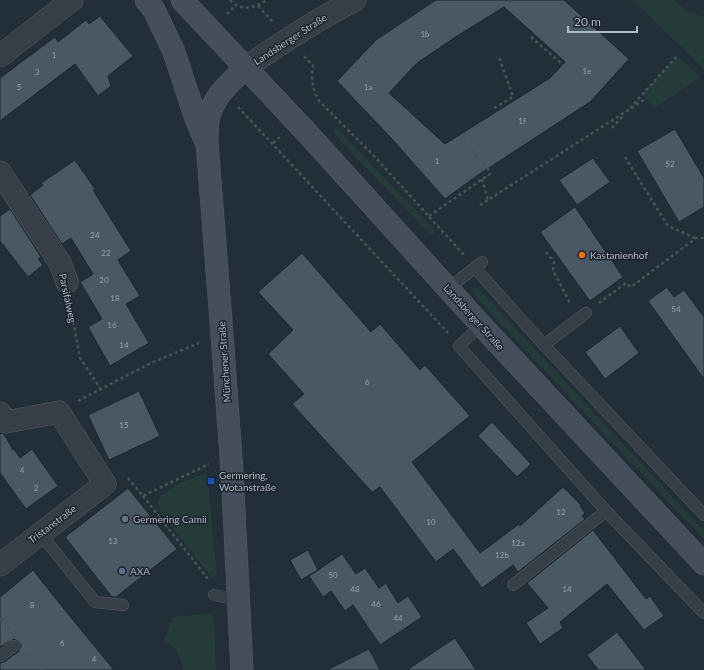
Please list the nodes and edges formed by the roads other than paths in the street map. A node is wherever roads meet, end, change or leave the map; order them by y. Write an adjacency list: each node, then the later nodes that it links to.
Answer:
1 (72, 0): 5 (street)
2 (146, 0): 7 (street)
3 (182, 0): 6 (street, Landsberger Straße)
4 (355, 0): 6 (street, Landsberger Straße)
5 (0, 56)
6 (245, 68): 7 (street, Münchener Straße); 10 (street, Landsberger Straße)
7 (207, 142): 22 (street, Münchener Straße)
8 (0, 172): 9 (street, Parsifalweg)
9 (67, 282)
10 (449, 288): 12 (street, Landsberger Straße); 13 (lane)
11 (584, 316): 13 (lane)
12 (481, 325): 15 (lane); 18 (street, Landsberger Straße)
13 (544, 345): 16 (lane)
14 (0, 413): 17 (street, Tristanstraße)
15 (606, 511): 20 (lane); 24 (lane)
16 (704, 515)
17 (40, 533): 19 (street, Tristanstraße); 23 (lane)
18 (704, 564)
19 (0, 565)
20 (513, 585)
21 (214, 595): 22 (lane)
22 (232, 599): 27 (street, Münchener Straße)
23 (123, 605)
24 (704, 613)
25 (14, 646): 26 (lane)
26 (0, 656)
27 (242, 670)

